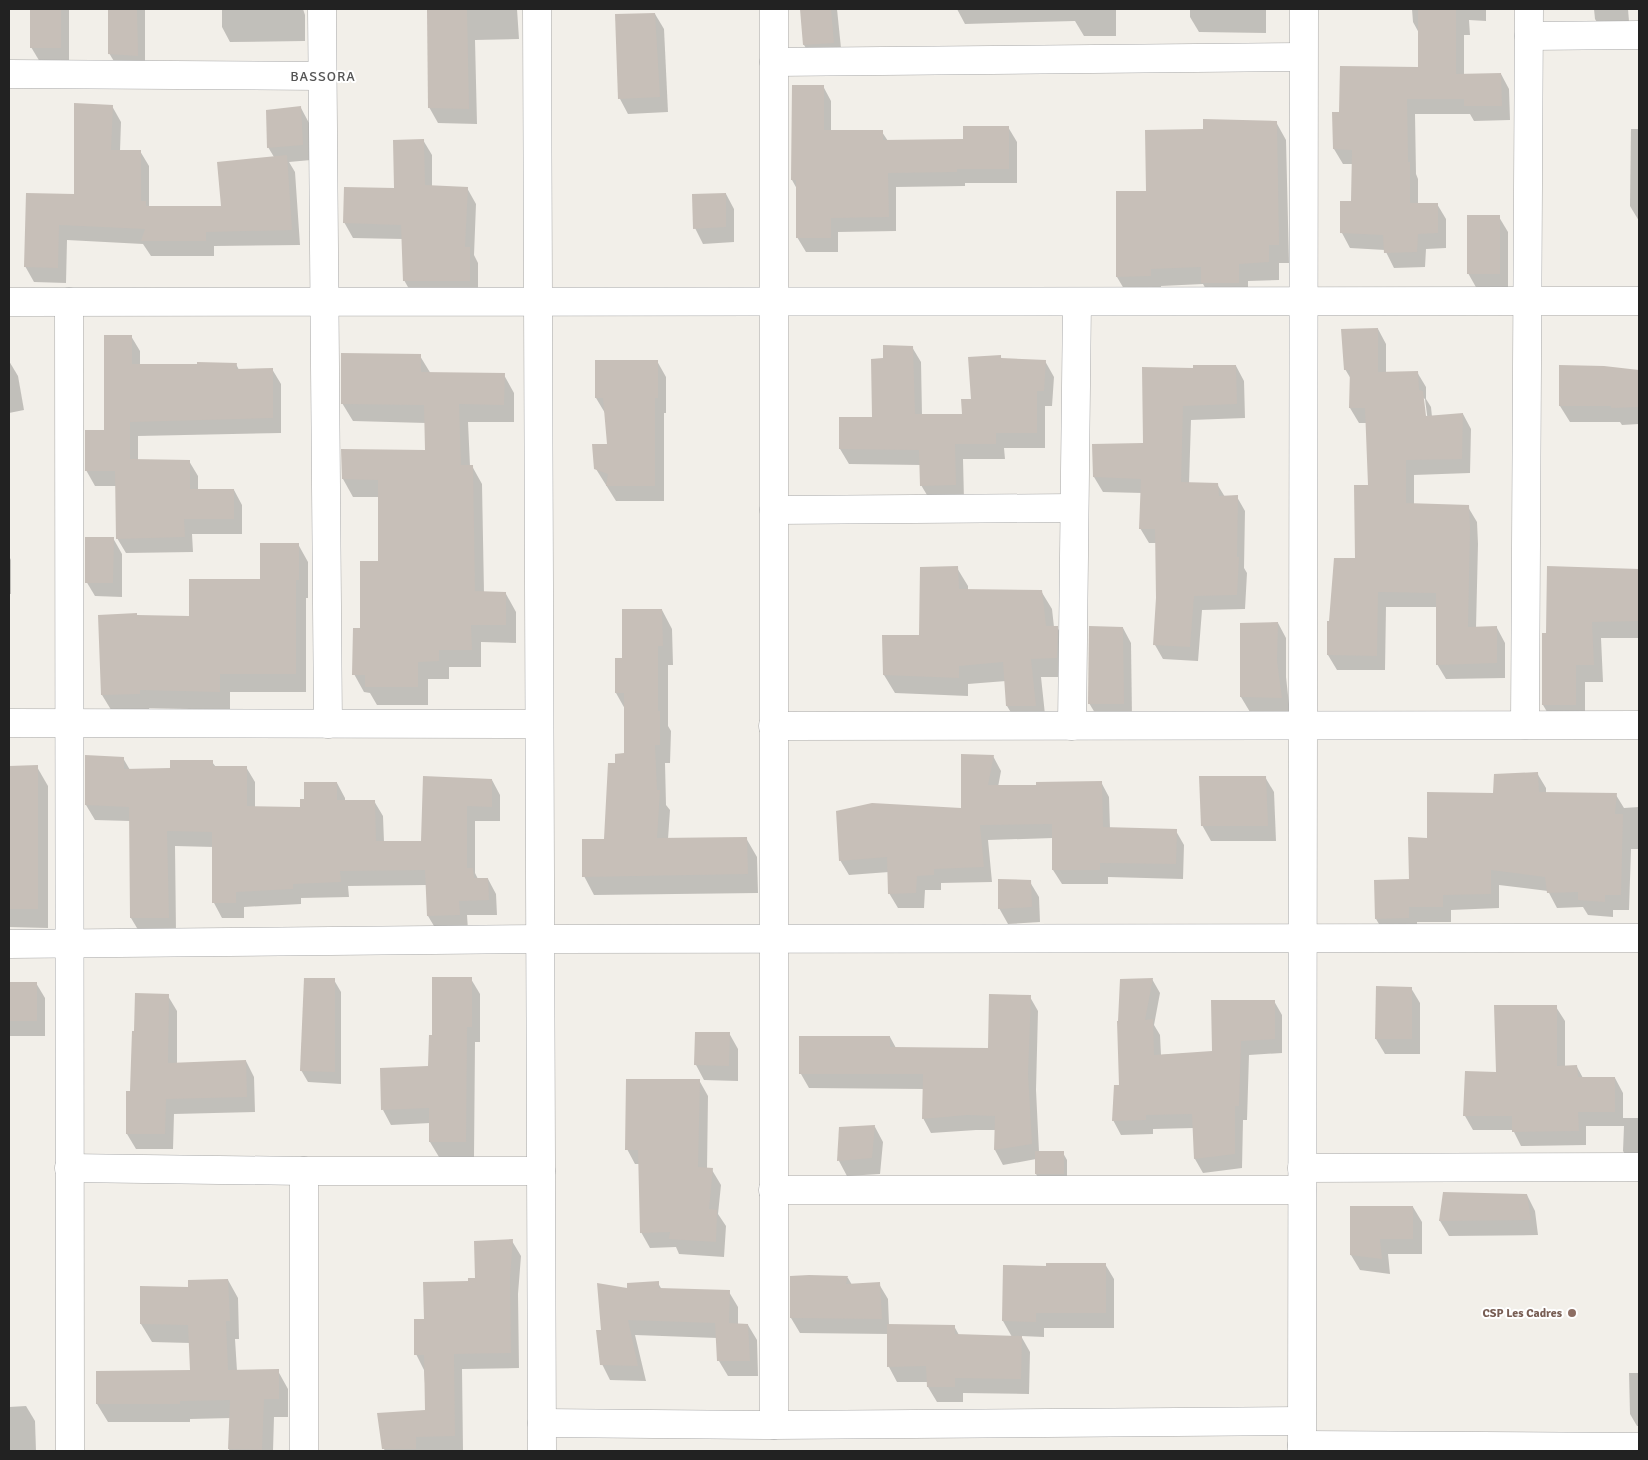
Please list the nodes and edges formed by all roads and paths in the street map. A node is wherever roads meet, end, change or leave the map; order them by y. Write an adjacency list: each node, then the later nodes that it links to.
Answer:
1 (322, 9): 11 (street)
2 (537, 9): 16 (street)
3 (774, 9): 9 (street)
4 (1304, 9): 8 (street)
5 (1529, 9): 7 (street)
6 (1639, 35): 7 (street)
7 (1529, 36): 20 (street)
8 (1303, 57): 9 (street); 19 (street)
9 (774, 62): 17 (street)
10 (9, 74): 11 (street)
11 (323, 76): 15 (street)
12 (1639, 301): 20 (street)
13 (9, 302): 14 (street)
14 (70, 302): 15 (street); 24 (street)
15 (325, 302): 16 (street); 25 (street)
16 (538, 302): 17 (street); 26 (street)
17 (775, 302): 18 (street); 22 (street)
18 (1076, 302): 19 (street); 21 (street)
19 (1303, 302): 20 (street); 27 (street)
20 (1527, 302): 28 (street)
21 (1074, 508): 22 (street); 31 (street)
22 (774, 510): 30 (street)
23 (9, 723): 24 (street)
24 (70, 723): 25 (street); 37 (street)
25 (328, 724): 26 (street)
26 (539, 724): 33 (street)
27 (1302, 725): 28 (street); 31 (street); 35 (street)
28 (1524, 725): 29 (street)
29 (1639, 725)
30 (773, 726): 31 (street); 34 (street)
31 (1072, 726)
32 (1639, 938): 35 (street)
33 (540, 939): 34 (street); 37 (street); 41 (street)
34 (773, 939): 35 (street); 43 (street)
35 (1302, 939): 42 (street)
36 (9, 944): 37 (street)
37 (69, 944): 39 (street)
38 (1639, 1167): 42 (street)
39 (70, 1168): 40 (street); 48 (street)
40 (304, 1171): 41 (street); 49 (street)
41 (541, 1171): 44 (street)
42 (1302, 1179): 43 (street); 46 (street)
43 (773, 1190): 45 (street)
44 (542, 1423): 45 (street); 50 (street)
45 (774, 1425): 46 (street)
46 (1302, 1439): 47 (street)
47 (1639, 1447)
48 (70, 1451)
49 (304, 1451)
50 (542, 1451)

